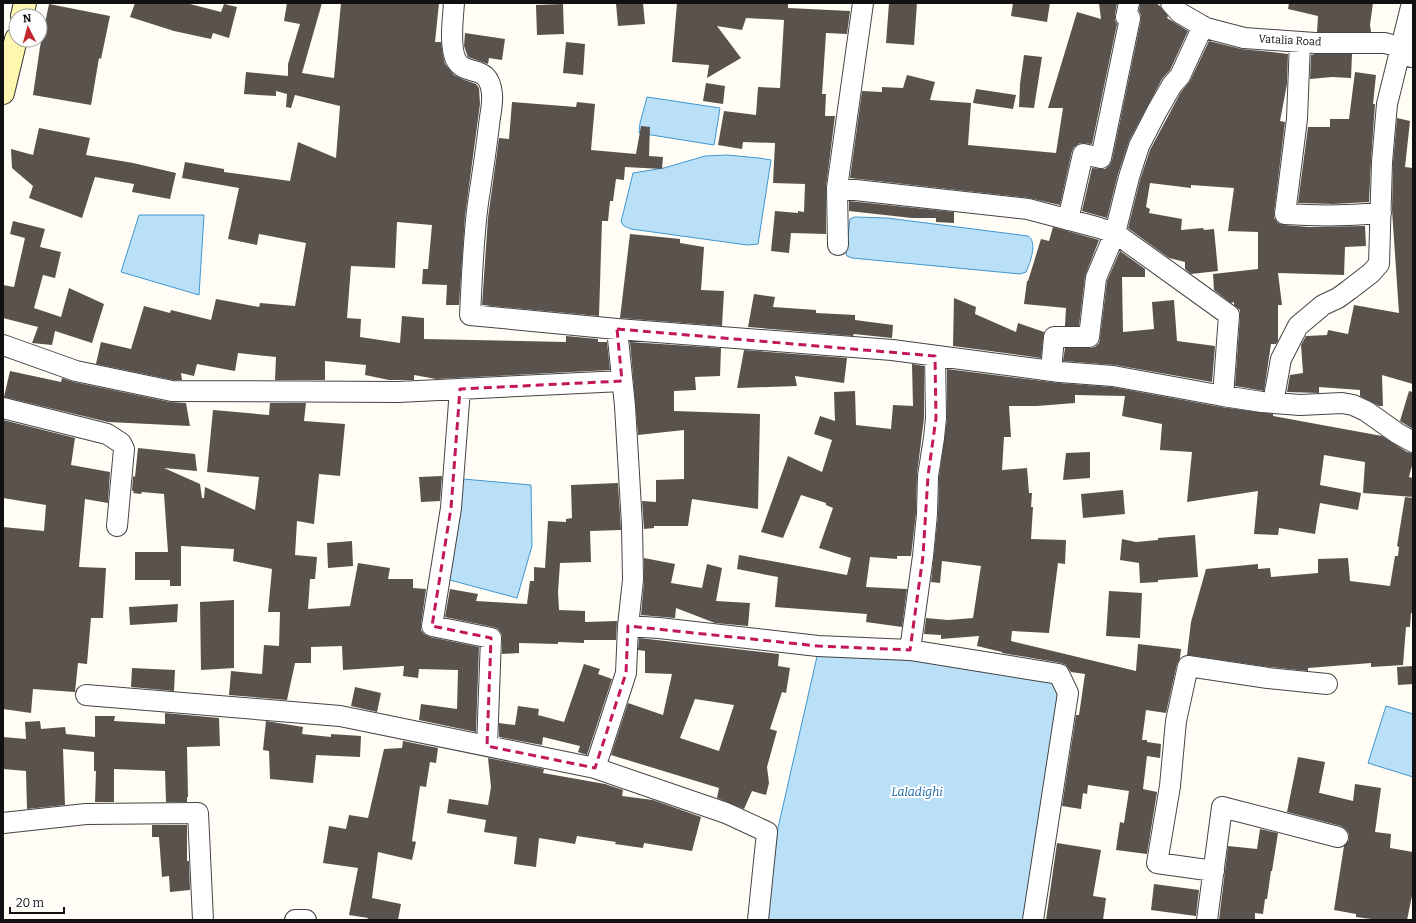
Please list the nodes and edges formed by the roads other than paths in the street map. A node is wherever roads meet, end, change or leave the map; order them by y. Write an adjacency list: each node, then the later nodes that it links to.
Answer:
1 (454, 3): 17 (street)
2 (862, 3): 12 (street)
3 (1130, 3): 14 (street)
4 (1171, 3): 6 (street, Vatalia Road)
5 (1412, 3): 9 (street)
6 (1203, 26): 7 (street, Vatalia Road); 15 (street)
7 (1300, 42): 9 (street, Vatalia Road); 13 (street)
8 (13, 48): 10 (street)
9 (1407, 54): 13 (street)
10 (6, 71): 11 (street)
11 (3, 93)
12 (837, 188): 14 (street); 16 (street)
13 (1381, 213): 24 (street)
14 (1068, 220): 15 (street)
15 (1115, 233): 20 (street); 23 (street)
16 (838, 245)
17 (617, 329): 19 (street); 21 (street)
18 (3, 344): 22 (street)
19 (935, 356): 20 (street); 29 (street)
20 (1051, 371): 23 (street)
21 (622, 381): 22 (street); 28 (street)
22 (460, 389): 32 (street)
23 (1223, 396): 24 (street)
24 (1273, 403): 26 (street)
25 (3, 408): 27 (street)
26 (1413, 442)
27 (117, 526)
28 (628, 626): 29 (street); 33 (street)
29 (910, 650): 41 (street)
30 (1327, 684): 36 (street)
31 (86, 695): 32 (street)
32 (487, 746): 33 (street)
33 (595, 768): 40 (street)
34 (3, 823): 37 (street)
35 (1338, 837): 36 (street)
36 (1214, 870): 42 (street)
37 (203, 920)
38 (295, 920): 39 (street)
39 (306, 920)
40 (758, 920)
41 (1033, 920)
42 (1208, 920)

